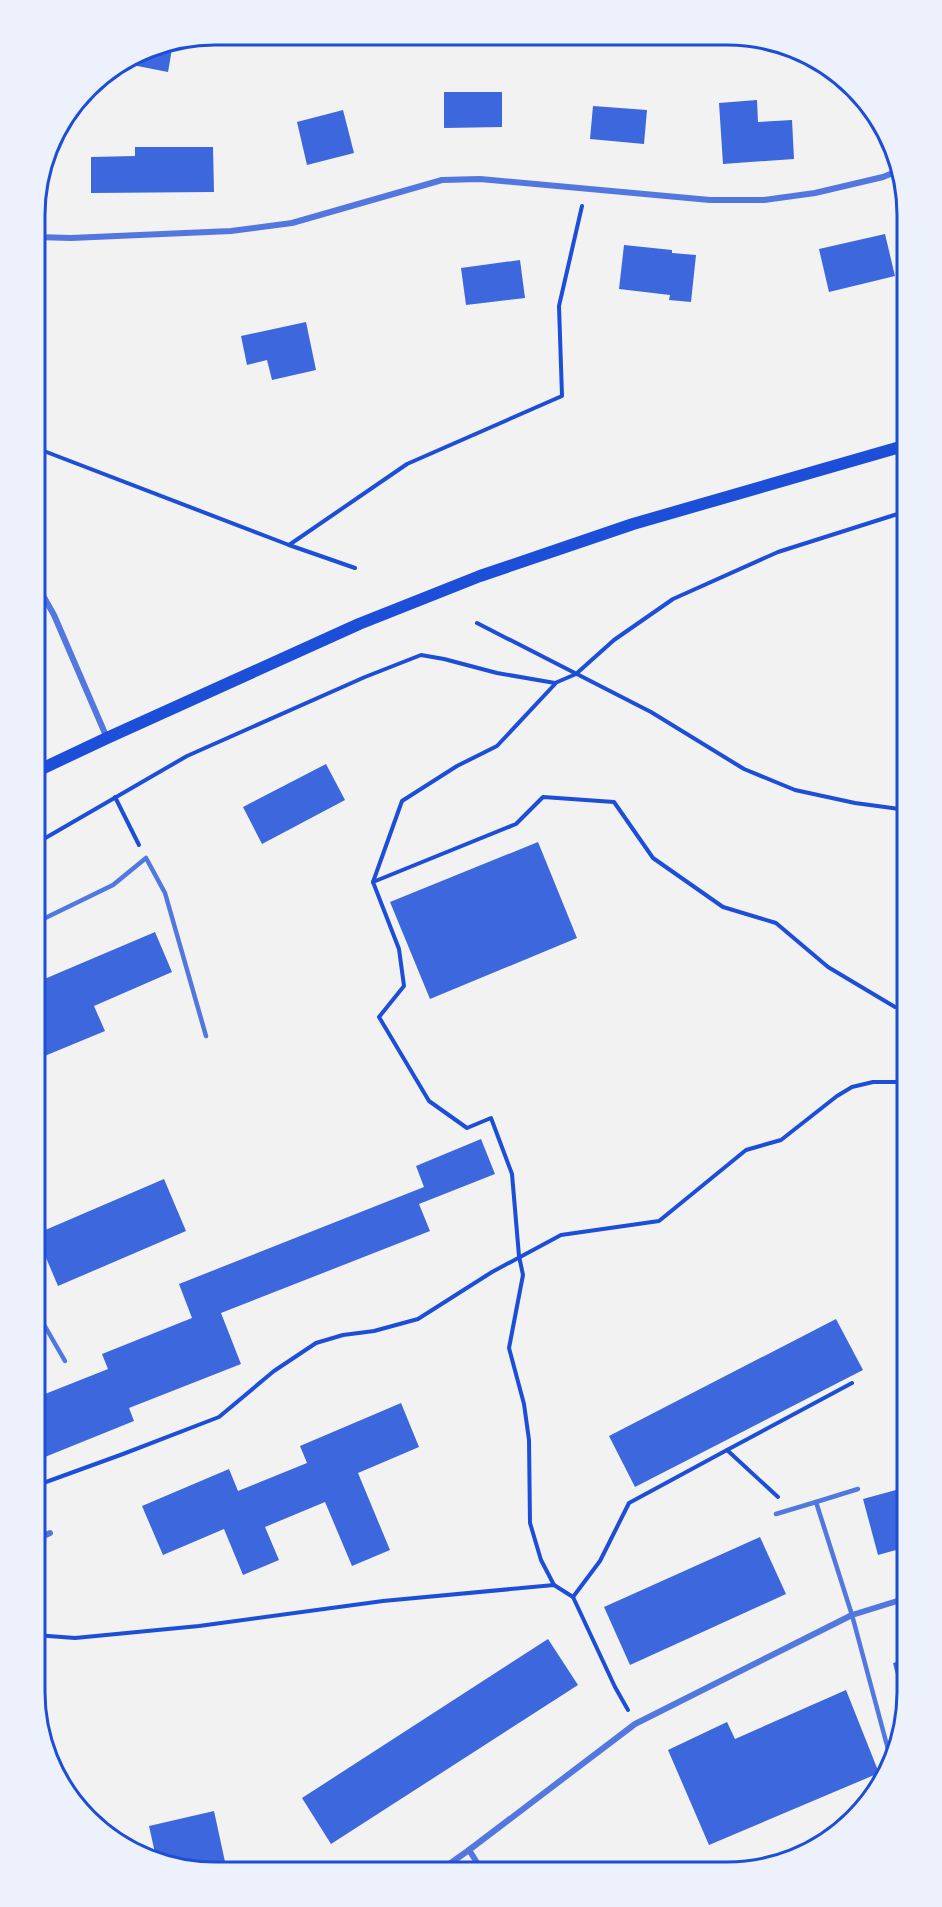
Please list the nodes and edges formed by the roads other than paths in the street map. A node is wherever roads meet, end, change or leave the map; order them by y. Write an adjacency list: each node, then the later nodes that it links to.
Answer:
1 (892, 173): 2 (street)
2 (45, 237)
3 (897, 448): 5 (main road)
4 (45, 599): 5 (street)
5 (107, 738): 6 (main road)
6 (45, 767)
7 (45, 918): 8 (lane)
8 (206, 1036)
9 (45, 1326): 10 (lane)
10 (65, 1361)
11 (858, 1489): 12 (lane)
12 (816, 1502): 13 (lane); 17 (lane)
13 (776, 1514)
14 (50, 1533): 15 (street)
15 (45, 1535)
16 (897, 1601): 17 (street)
17 (852, 1615): 18 (lane); 19 (street)
18 (887, 1747)
19 (470, 1850): 20 (street); 21 (street)
20 (453, 1862)
21 (477, 1862)

